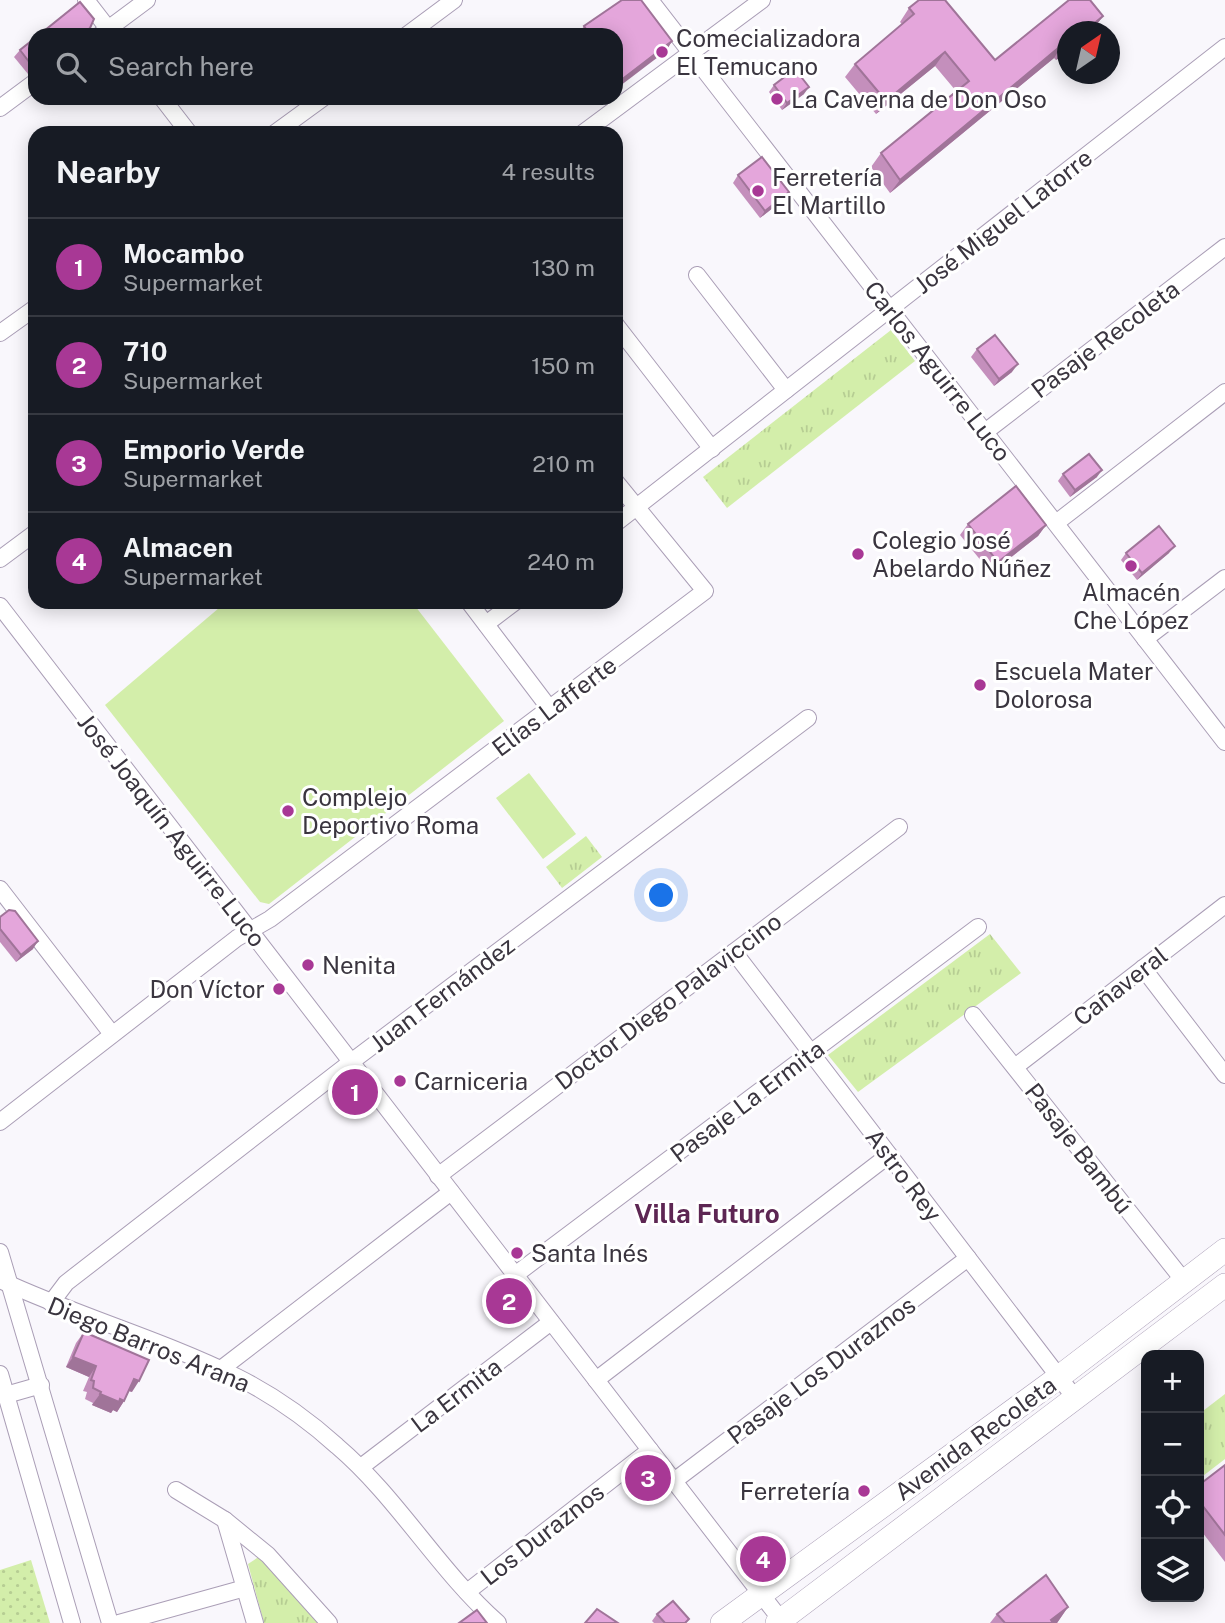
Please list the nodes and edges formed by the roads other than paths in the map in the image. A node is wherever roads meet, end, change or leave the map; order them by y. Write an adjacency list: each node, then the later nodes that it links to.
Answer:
1 (86, 0): 6 (street)
2 (147, 0): 7 (street)
3 (454, 0): 8 (street)
4 (650, 0): 10 (street, Carlos Aguirre Luco)
5 (761, 0): 10 (street)
6 (104, 28)
7 (113, 28)
8 (416, 28)
9 (1225, 47): 22 (street, José Miguel Latorre)
10 (692, 54): 12 (street); 22 (street, Carlos Aguirre Luco)
11 (28, 87): 16 (street)
12 (623, 104)
13 (167, 105): 17 (street)
14 (313, 105): 18 (street)
15 (622, 105): 19 (street)
16 (0, 108)
17 (184, 126)
18 (285, 126)
19 (593, 126)
20 (1225, 247): 28 (street, Pasaje Recoleta)
21 (697, 275): 26 (street)
22 (890, 310): 26 (street, José Miguel Latorre); 28 (street, Carlos Aguirre Luco)
23 (28, 312): 24 (street)
24 (0, 333)
25 (623, 334): 29 (street)
26 (786, 390): 29 (street, José Miguel Latorre)
27 (1225, 392): 33 (street)
28 (985, 432): 33 (street, Carlos Aguirre Luco)
29 (712, 449): 31 (street, José Miguel Latorre)
30 (623, 491): 31 (street)
31 (636, 508): 32 (street, José Miguel Latorre); 42 (street, Elías Lafferte)
32 (623, 518)
33 (1056, 523): 41 (street, Carlos Aguirre Luco)
34 (28, 538): 35 (street)
35 (0, 559)
36 (1225, 578): 41 (street)
37 (0, 606): 49 (street, José Joaquín Aguirre Luco)
38 (474, 609): 40 (street)
39 (505, 609): 40 (street)
40 (486, 624): 42 (street)
41 (1145, 639): 44 (street, Carlos Aguirre Luco)
42 (551, 709): 49 (street, Elías Lafferte)
43 (808, 718): 55 (street, Juan Fernández)
44 (1225, 742)
45 (899, 827): 50 (street, Doctor Diego Palaviccino)
46 (1, 893): 53 (street)
47 (1225, 905): 51 (street, Cañaveral)
48 (978, 927): 54 (street, Pasaje La Ermita)
49 (250, 931): 53 (street, Elías Lafferte); 55 (street, José Joaquín Aguirre Luco)
50 (734, 952): 54 (street, Astro Rey); 60 (street, Doctor Diego Palaviccino)
51 (1143, 968): 56 (street, Cañaveral); 57 (street)
52 (974, 1015): 56 (street, Pasaje Bambú)
53 (112, 1034): 58 (street, Elías Lafferte)
54 (811, 1053): 59 (street, Astro Rey); 65 (street, Pasaje La Ermita)
55 (351, 1062): 60 (street, José Joaquín Aguirre Luco); 69 (street, Juan Fernández)
56 (1015, 1067): 66 (street, Pasaje Bambú)
57 (1225, 1075)
58 (0, 1122)
59 (889, 1155): 64 (street, Astro Rey); 74 (street)
60 (438, 1176): 61 (street, José Joaquín Aguirre Luco)
61 (451, 1192): 65 (street, José Joaquín Aguirre Luco); 71 (street)
62 (1225, 1250): 66 (main road, Avenida Recoleta)
63 (0, 1252): 67 (street)
64 (968, 1258): 73 (street, Astro Rey); 80 (street, Pasaje Los Duraznos)
65 (515, 1275): 70 (street, José Joaquín Aguirre Luco)
66 (1184, 1281): 73 (main road, Avenida Recoleta)
67 (5, 1283): 69 (street, Diego Barros Arana); 75 (street)
68 (1225, 1285): 77 (main road, Avenida Recoleta)
69 (51, 1303): 71 (street, Diego Barros Arana)
70 (551, 1322): 74 (street, José Joaquín Aguirre Luco); 79 (street, La Ermita)
71 (221, 1369): 79 (street, Diego Barros Arana)
72 (0, 1374): 76 (street)
73 (1059, 1377): 77 (street, Astro Rey); 85 (main road, Avenida Recoleta)
74 (596, 1380): 78 (street, José Joaquín Aguirre Luco)
75 (41, 1384): 76 (street); 88 (street)
76 (6, 1395): 87 (street)
77 (1075, 1398): 86 (main road, Avenida Recoleta)
78 (650, 1450): 80 (street, José Joaquín Aguirre Luco); 84 (street, Los Duraznos)
79 (360, 1467): 84 (street, Diego Barros Arana)
80 (674, 1481): 85 (street, José Joaquín Aguirre Luco)
81 (176, 1490): 82 (street)
82 (225, 1520): 83 (street); 91 (street)
83 (245, 1588): 89 (street); 90 (street)
84 (467, 1592): 92 (street, Diego Barros Arana)
85 (761, 1594): 86 (street, José Joaquín Aguirre Luco); 93 (main road, Avenida Recoleta)
86 (779, 1621)
87 (72, 1623)
88 (110, 1623)
89 (119, 1623)
90 (255, 1623)
91 (329, 1623)
92 (498, 1623)
93 (722, 1623)

